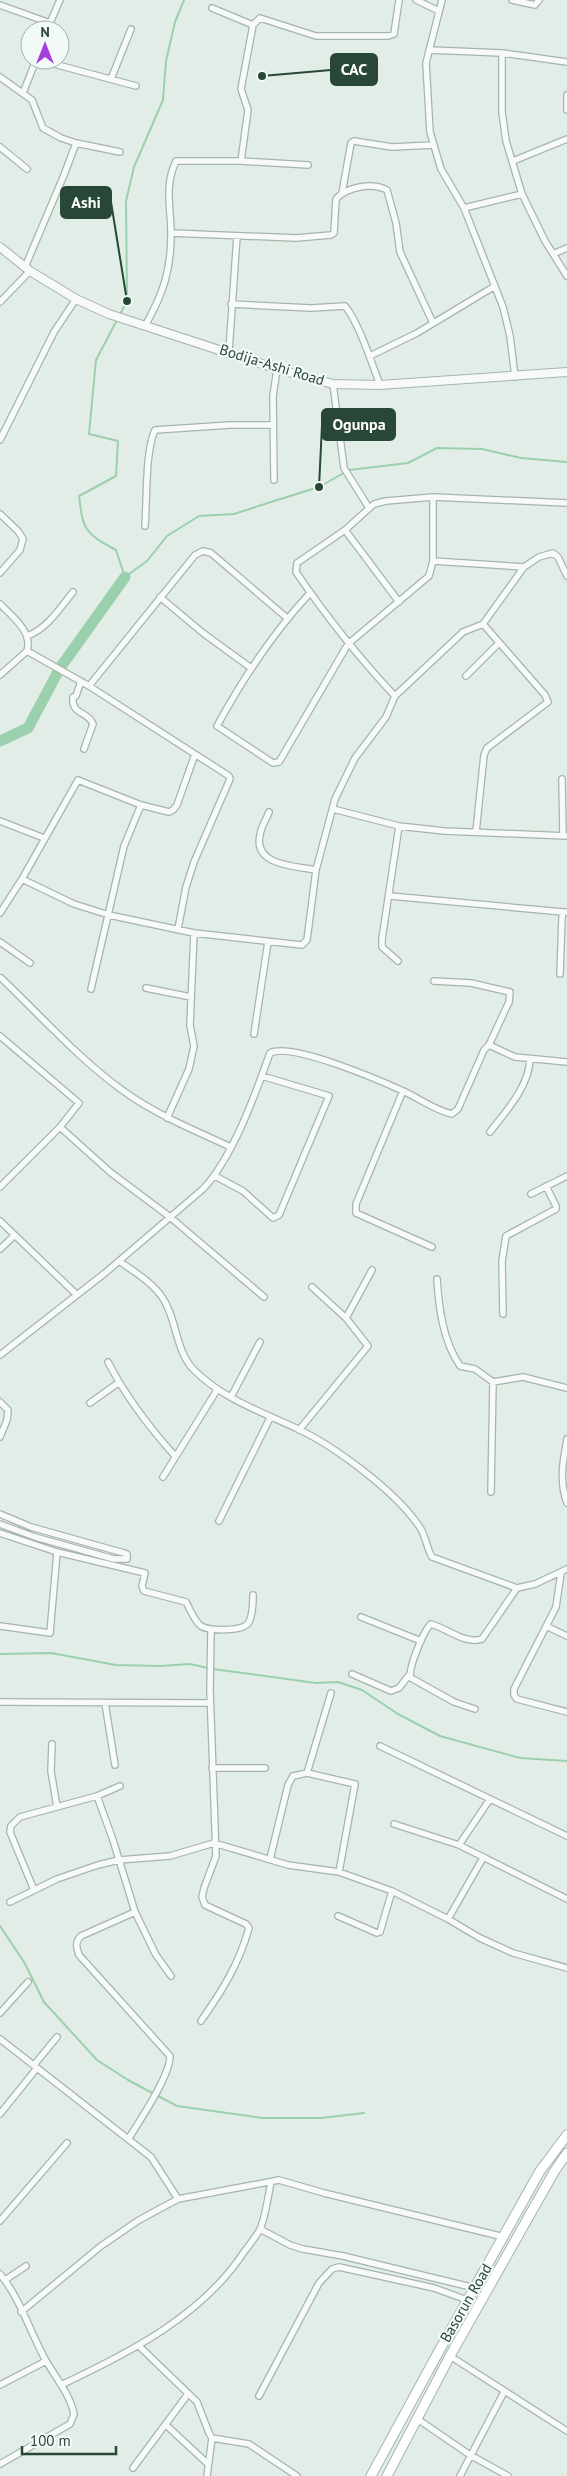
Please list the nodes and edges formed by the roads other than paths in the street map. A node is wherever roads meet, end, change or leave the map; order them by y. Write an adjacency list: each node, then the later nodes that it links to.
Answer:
1 (60, 0): 11 (street)
2 (399, 0): 12 (street)
3 (416, 0): 9 (street)
4 (442, 0): 9 (street)
5 (512, 0): 6 (street)
6 (539, 0)
7 (0, 5): 10 (street)
8 (212, 8): 12 (street)
9 (439, 11): 14 (street)
10 (42, 20)
11 (51, 20)
12 (253, 25): 31 (street)
13 (131, 29): 20 (street)
14 (429, 50): 15 (street); 27 (street)
15 (502, 53): 16 (street); 30 (street)
16 (567, 62)
17 (70, 68): 20 (street)
18 (33, 70): 22 (street)
19 (0, 77): 22 (street)
20 (111, 79): 21 (street)
21 (136, 86)
22 (22, 93): 26 (street)
23 (567, 95): 24 (street)
24 (567, 110)
25 (567, 140): 30 (street)
26 (76, 143): 29 (street); 42 (street)
27 (434, 146): 34 (street); 36 (street)
28 (0, 148): 33 (street)
29 (120, 152)
30 (513, 160): 35 (street)
31 (241, 161): 32 (street); 37 (street)
32 (308, 165)
33 (27, 169)
34 (342, 193): 38 (street); 48 (street)
35 (522, 194): 36 (street); 41 (street)
36 (464, 208): 44 (street)
37 (171, 233): 38 (street); 49 (street)
38 (237, 236): 47 (street)
39 (0, 248): 42 (street, Bodija-Ashi Road)
40 (567, 248): 41 (street)
41 (553, 254): 43 (street)
42 (28, 269): 45 (street, Bodija-Ashi Road); 46 (street)
43 (567, 276)
44 (495, 286): 48 (street); 54 (street)
45 (76, 299): 49 (street, Bodija-Ashi Road); 58 (street)
46 (0, 302)
47 (231, 304): 50 (street); 51 (street)
48 (433, 323): 51 (street)
49 (145, 326): 50 (street, Bodija-Ashi Road)
50 (229, 351): 52 (street, Bodija-Ashi Road)
51 (370, 356): 56 (street)
52 (277, 369): 55 (street, Bodija-Ashi Road); 57 (street)
53 (567, 372): 54 (street, Bodija-Ashi Road)
54 (515, 377): 56 (street, Bodija-Ashi Road)
55 (332, 384): 56 (street, Bodija-Ashi Road); 62 (street)
56 (380, 386)
57 (273, 425): 59 (street); 64 (street)
58 (0, 440)
59 (274, 480)
60 (433, 497): 61 (street); 62 (street); 66 (street)
61 (567, 503)
62 (369, 508): 65 (street)
63 (0, 514): 68 (street)
64 (145, 526)
65 (345, 530): 71 (street); 73 (street)
66 (434, 561): 67 (street); 73 (street)
67 (524, 567): 69 (street); 76 (street)
68 (0, 573)
69 (567, 576)
70 (73, 592): 77 (street)
71 (310, 593): 75 (street); 79 (street)
72 (160, 597): 75 (street); 81 (street); 85 (street)
73 (399, 602): 79 (street)
74 (0, 604): 77 (street)
75 (287, 618): 81 (street)
76 (483, 624): 78 (street); 86 (street)
77 (27, 636): 80 (street)
78 (499, 643): 83 (street); 95 (street)
79 (348, 644): 81 (street); 86 (street)
80 (26, 650): 82 (street); 84 (street)
81 (250, 668)
82 (0, 675)
83 (466, 676)
84 (81, 681): 85 (street); 87 (street)
85 (89, 686): 88 (street)
86 (395, 696): 91 (street)
87 (84, 749)
88 (195, 754): 90 (street); 104 (street)
89 (562, 779): 96 (street)
90 (141, 805): 97 (street); 103 (street)
91 (333, 809): 94 (street); 98 (street)
92 (268, 812): 98 (street)
93 (0, 821): 97 (street)
94 (399, 826): 95 (street); 100 (street)
95 (476, 832): 96 (street)
96 (565, 836)
97 (44, 838): 99 (street)
98 (316, 870): 107 (street)
99 (22, 879): 102 (street); 103 (street)
100 (390, 896): 101 (street); 108 (street)
101 (565, 912): 110 (street)
102 (0, 913)
103 (109, 915): 104 (street); 114 (street)
104 (178, 929): 105 (street)
105 (194, 934): 107 (street); 115 (street)
106 (0, 942): 109 (street)
107 (268, 942): 116 (street)
108 (398, 961)
109 (30, 963)
110 (560, 974)
111 (1, 978): 123 (street)
112 (434, 981): 118 (street)
113 (146, 988): 115 (street)
114 (91, 989)
115 (191, 997): 123 (street)
116 (254, 1034)
117 (0, 1036): 124 (street)
118 (489, 1045): 119 (street); 122 (street)
119 (530, 1059): 120 (street); 125 (street)
120 (567, 1062)
121 (262, 1076): 122 (street); 126 (street); 127 (street)
122 (403, 1091): 135 (street)
123 (167, 1118): 126 (street)
124 (60, 1127): 130 (street); 132 (street)
125 (490, 1132)
126 (231, 1146): 127 (street)
127 (215, 1176): 132 (street)
128 (567, 1176): 129 (street)
129 (546, 1186): 131 (street); 143 (street)
130 (0, 1187)
131 (531, 1194)
132 (170, 1217): 137 (street); 142 (street)
133 (0, 1221): 134 (street)
134 (14, 1236): 136 (street); 141 (street)
135 (432, 1247)
136 (0, 1249)
137 (119, 1260): 141 (street); 151 (street)
138 (372, 1270): 144 (street)
139 (437, 1279): 148 (street)
140 (312, 1287): 144 (street)
141 (76, 1294): 146 (street)
142 (264, 1297)
143 (503, 1314)
144 (346, 1318): 156 (street)
145 (260, 1342): 152 (street)
146 (0, 1355)
147 (108, 1362): 149 (street)
148 (493, 1382): 150 (street); 161 (street)
149 (118, 1383): 154 (street); 159 (street)
150 (567, 1388)
151 (216, 1390): 152 (street); 159 (street)
152 (231, 1396): 155 (street)
153 (0, 1402): 157 (street)
154 (90, 1403)
155 (270, 1418): 156 (street); 164 (street)
156 (299, 1430): 169 (street)
157 (0, 1437)
158 (567, 1439): 162 (street)
159 (175, 1456): 160 (street)
160 (164, 1477)
161 (490, 1492)
162 (567, 1502)
163 (0, 1514): 165 (street)
164 (219, 1521)
165 (0, 1524)
166 (0, 1533): 167 (street)
167 (58, 1552): 172 (street); 174 (street)
168 (564, 1571): 169 (street); 173 (street)
169 (517, 1588): 176 (street)
170 (253, 1595): 174 (street)
171 (361, 1617): 176 (street)
172 (0, 1626)
173 (548, 1627): 175 (street); 184 (street)
174 (211, 1630): 182 (street)
175 (567, 1636)
176 (421, 1641): 178 (street)
177 (352, 1674): 178 (street)
178 (409, 1675): 183 (street)
179 (331, 1693): 190 (street)
180 (0, 1702): 181 (street)
181 (105, 1703): 182 (street); 187 (street)
182 (210, 1703): 188 (street)
183 (475, 1709)
184 (567, 1712)
185 (52, 1744): 194 (street)
186 (380, 1746): 193 (street)
187 (115, 1765)
188 (212, 1768): 189 (street); 197 (street)
189 (266, 1768)
190 (307, 1773): 201 (street); 202 (street)
191 (120, 1786): 192 (street)
192 (96, 1796): 194 (street); 200 (street)
193 (490, 1799): 196 (street); 198 (street)
194 (56, 1807): 203 (street)
195 (394, 1824): 198 (street)
196 (567, 1836)
197 (214, 1843): 200 (street); 201 (street); 214 (street)
198 (459, 1845): 199 (street)
199 (482, 1858): 205 (street); 209 (street)
200 (119, 1860): 203 (street); 207 (street)
201 (270, 1860): 202 (street)
202 (339, 1872): 204 (street)
203 (34, 1890): 206 (street)
204 (392, 1891): 208 (street); 209 (street)
205 (567, 1900)
206 (10, 1902)
207 (135, 1912): 211 (street); 220 (street)
208 (338, 1916)
209 (448, 1919): 210 (street)
210 (567, 1968)
211 (171, 1976)
212 (28, 1982): 213 (street)
213 (0, 2013)
214 (201, 2021)
215 (57, 2037): 217 (street)
216 (0, 2040): 217 (street)
217 (35, 2066): 218 (street); 220 (street)
218 (0, 2114)
219 (567, 2134): 227 (main road, Basorun Road)
220 (129, 2138): 224 (street)
221 (67, 2143): 225 (street)
222 (567, 2153): 235 (main road, Basorun Road)
223 (271, 2182): 224 (street); 226 (street); 227 (street)
224 (178, 2199): 233 (street)
225 (0, 2221)
226 (260, 2229): 231 (street); 234 (street)
227 (504, 2237): 231 (main road, Basorun Road)
228 (26, 2266): 230 (street)
229 (0, 2274): 230 (street)
230 (5, 2280): 233 (street)
231 (475, 2288): 232 (main road, Basorun Road)
232 (467, 2300): 241 (street); 252 (main road, Basorun Road)
233 (22, 2312): 236 (street)
234 (139, 2346): 238 (street); 240 (street)
235 (450, 2356): 239 (street); 242 (main road, Basorun Road)
236 (46, 2361): 237 (street); 238 (street)
237 (0, 2385)
238 (61, 2385): 247 (street)
239 (504, 2392): 244 (street); 246 (street)
240 (188, 2394): 243 (street); 245 (street)
241 (259, 2396)
242 (416, 2418): 246 (street); 253 (main road, Basorun Road)
243 (166, 2426): 248 (street); 249 (street)
244 (567, 2431)
245 (212, 2438): 248 (street); 251 (street)
246 (470, 2455): 254 (street); 255 (street)
247 (0, 2464)
248 (208, 2464): 250 (street)
249 (133, 2468)
250 (208, 2476)
251 (297, 2476)
252 (371, 2476)
253 (387, 2476)
254 (460, 2476)
255 (508, 2476)

